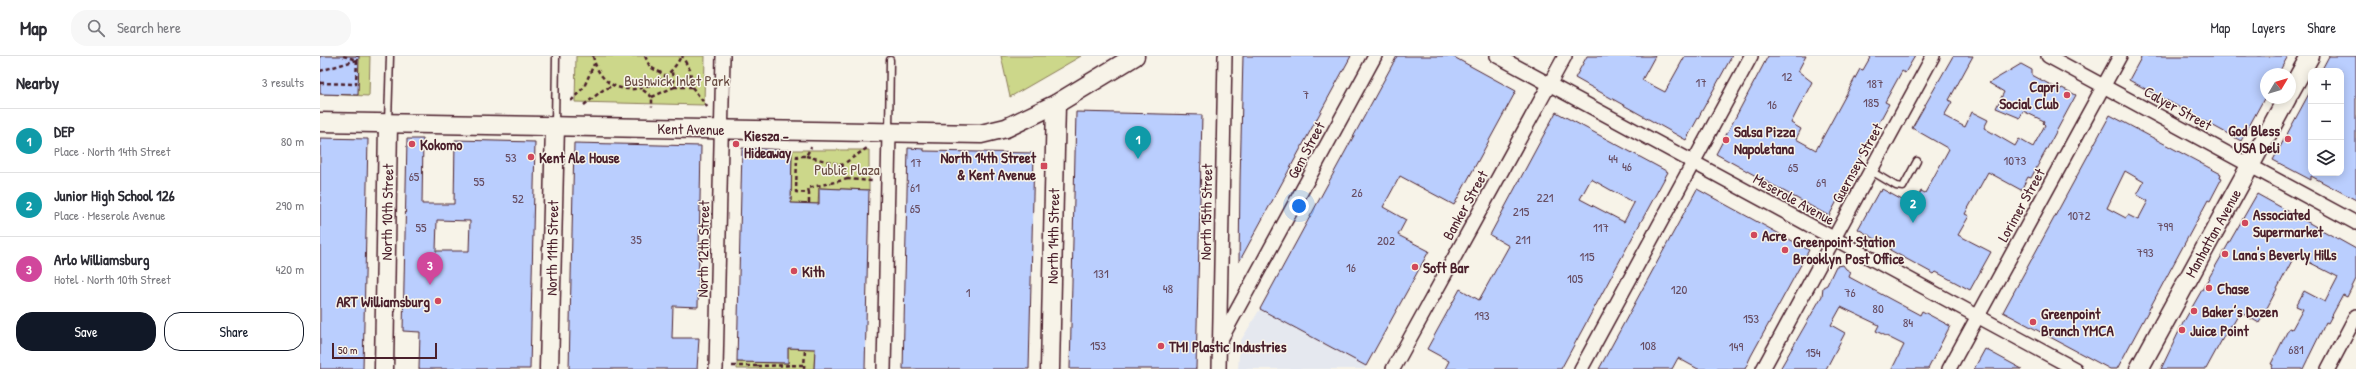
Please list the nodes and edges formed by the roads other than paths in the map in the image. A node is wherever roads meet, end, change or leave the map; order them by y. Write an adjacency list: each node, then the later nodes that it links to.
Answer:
1 (390, 56): 21 (lane, North 10th Street)
2 (556, 56): 22 (lane)
3 (723, 56): 23 (street, North 12th Street)
4 (1135, 56): 18 (main road, Kent Avenue)
5 (1225, 56): 33 (street, North 15th Street)
6 (1375, 56): 33 (street, Gem Street)
7 (1497, 56): 16 (street, Meserole Avenue)
8 (1565, 56): 16 (street, Banker Street)
9 (1751, 56): 26 (street)
10 (1933, 56): 28 (street, Guernsey Street)
11 (2048, 56): 17 (street, Calyer Street)
12 (2120, 56): 17 (street, Lorimer Street)
13 (2310, 56): 15 (main road)
14 (890, 60): 24 (lane)
15 (2296, 81)
16 (1549, 84): 26 (street, Meserole Avenue); 40 (street, Banker Street)
17 (2104, 86): 27 (street, Calyer Street); 32 (street, Lorimer Street)
18 (1056, 104): 24 (main road, Kent Avenue); 38 (main road, North 14th Street)
19 (2284, 104): 27 (main road, Manhattan Avenue)
20 (320, 122): 21 (main road, Kent Avenue)
21 (388, 124): 22 (main road, Kent Avenue); 34 (main road, North 10th Street)
22 (555, 126): 23 (main road, Kent Avenue); 35 (main road, North 11th Street)
23 (721, 129): 24 (main road, Kent Avenue); 36 (street, North 12th Street)
24 (889, 133): 37 (street)
25 (1917, 161): 28 (lane)
26 (1693, 162): 30 (street, Meserole Avenue); 41 (street)
27 (2250, 166): 29 (street, Calyer Street); 45 (main road, Manhattan Avenue)
28 (1871, 171): 30 (street, Guernsey Street)
29 (2356, 223)
30 (1834, 239): 32 (street, Meserole Avenue); 42 (street, Guernsey Street)
31 (2356, 316): 46 (street)
32 (1978, 317): 43 (street, Lorimer Street); 44 (street, Meserole Avenue)
33 (1219, 343): 39 (street, North 15th Street)
34 (384, 369)
35 (549, 369)
36 (716, 369)
37 (884, 369)
38 (1050, 369)
39 (1219, 369)
40 (1393, 369)
41 (1581, 369)
42 (1763, 369)
43 (1949, 369)
44 (2075, 369)
45 (2139, 369)
46 (2328, 369)

